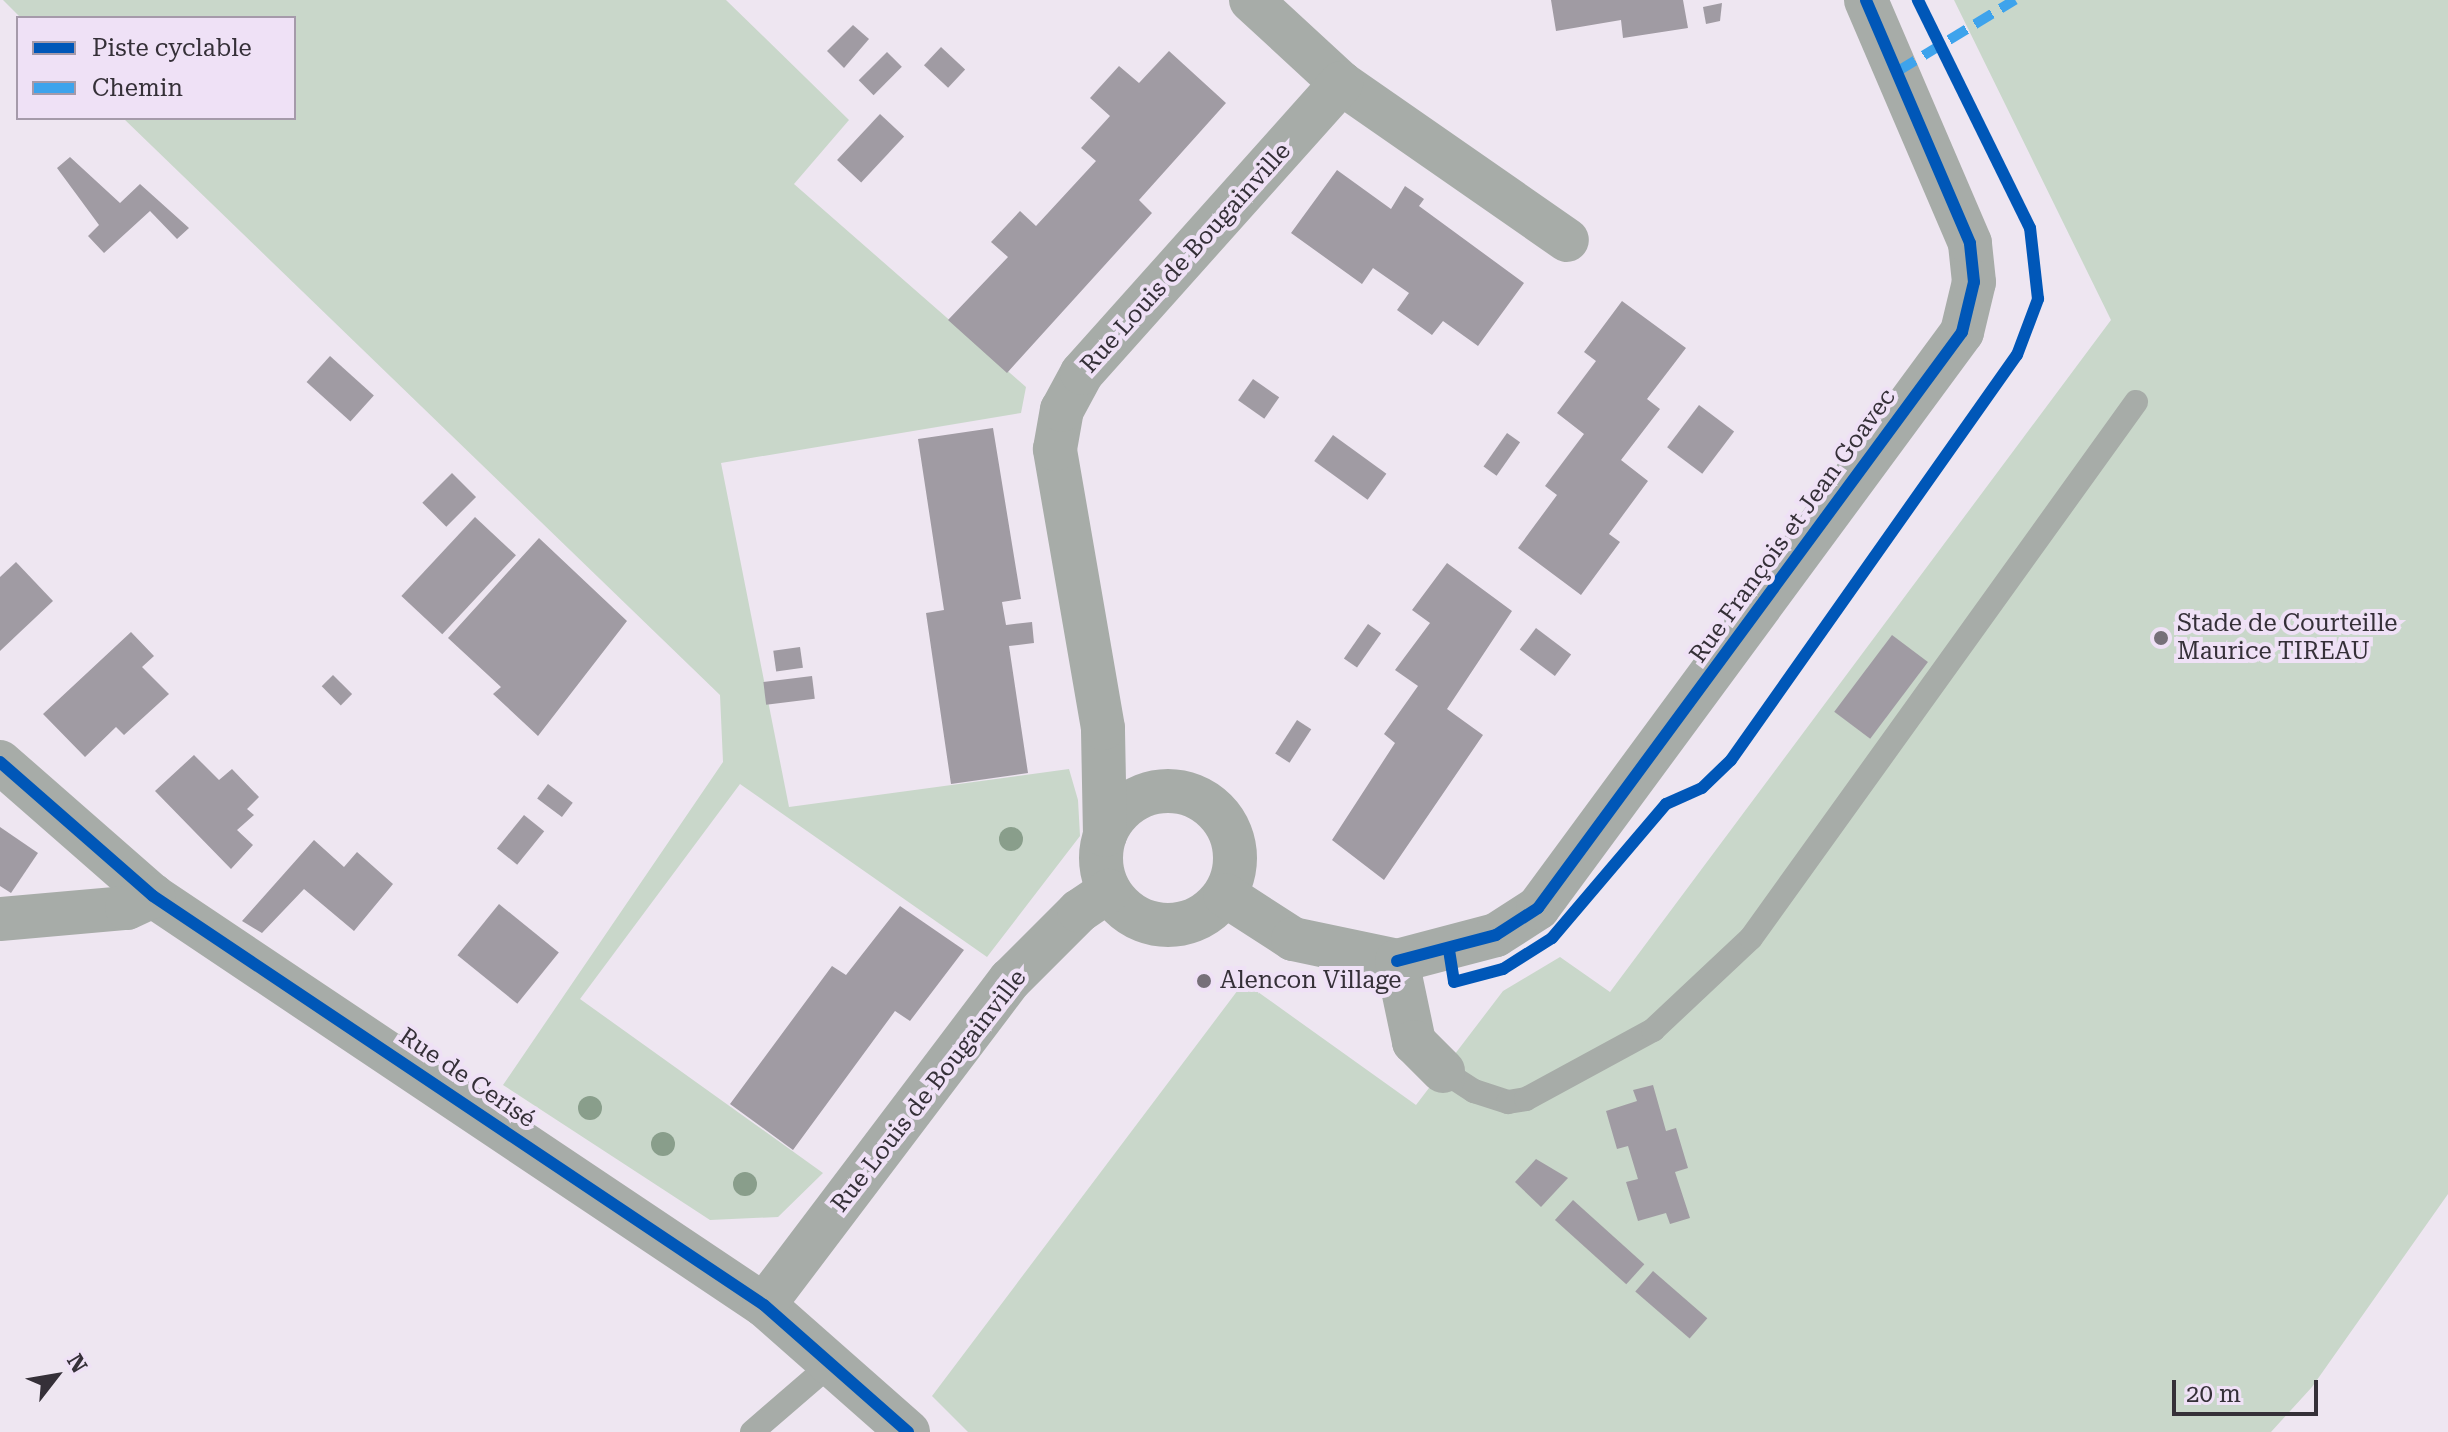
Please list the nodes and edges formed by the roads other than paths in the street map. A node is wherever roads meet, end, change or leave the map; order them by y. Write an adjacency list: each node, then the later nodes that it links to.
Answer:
1 (1251, 0): 3 (street)
2 (1866, 0): 14 (street, Rue François et Jean Goavec)
3 (1341, 83): 4 (street); 6 (street, Rue Louis de Bougainville)
4 (1567, 240)
5 (2136, 402): 15 (lane)
6 (1103, 728): 8 (street); 9 (street, Rue Louis de Bougainville)
7 (0, 762): 12 (street, Rue de Cerisé)
8 (1162, 791): 9 (street); 11 (street)
9 (1105, 835): 10 (street)
10 (1109, 891): 11 (street); 16 (street, Rue Louis de Bougainville)
11 (1225, 895): 14 (street)
12 (153, 896): 13 (street); 16 (street, Rue de Cerisé)
13 (0, 919)
14 (1397, 961): 15 (street)
15 (1443, 1071)
16 (764, 1305): 17 (street, Rue de Cerisé)
17 (833, 1362): 18 (lane); 19 (street, Rue de Cerisé)
18 (752, 1432)
19 (908, 1432)

